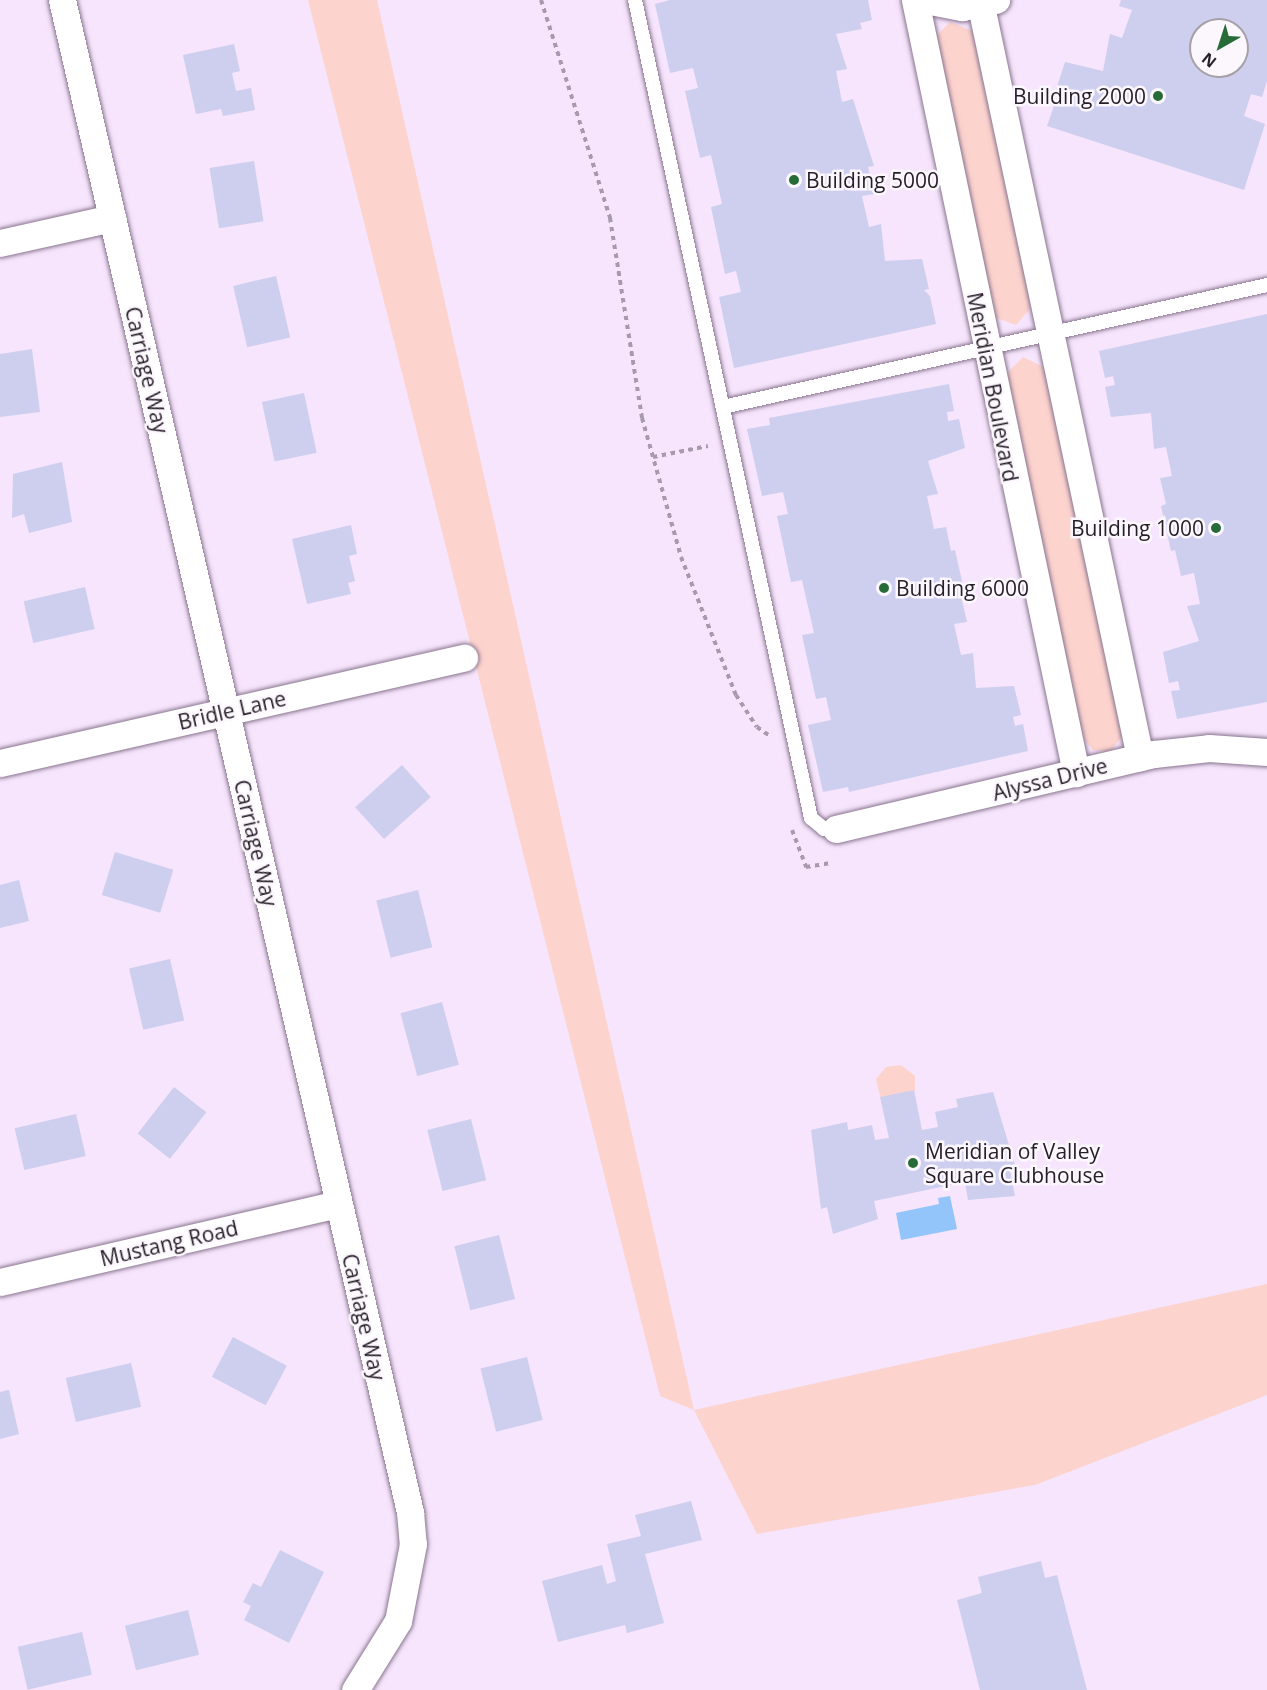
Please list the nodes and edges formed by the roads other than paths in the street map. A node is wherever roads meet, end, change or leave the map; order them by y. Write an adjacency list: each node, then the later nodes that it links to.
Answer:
1 (62, 0): 6 (street, Carriage Way)
2 (634, 0): 11 (lane)
3 (915, 0): 10 (street, Meridian Boulevard)
4 (925, 0): 5 (street)
5 (988, 3): 9 (street)
6 (112, 218): 7 (street); 13 (street, Carriage Way)
7 (0, 243)
8 (1267, 285): 9 (lane)
9 (1051, 331): 10 (lane); 15 (street)
10 (985, 346): 11 (lane); 17 (street, Meridian Boulevard)
11 (723, 408): 18 (lane)
12 (464, 658): 13 (street, Bridle Lane)
13 (226, 711): 16 (street, Bridle Lane); 19 (street, Carriage Way)
14 (1267, 752): 15 (street, Alyssa Drive)
15 (1140, 757): 17 (street, Alyssa Drive)
16 (0, 763)
17 (1076, 773): 18 (street, Alyssa Drive)
18 (836, 829)
19 (337, 1204): 20 (street, Mustang Road); 21 (street, Carriage Way)
20 (0, 1282)
21 (359, 1685)

